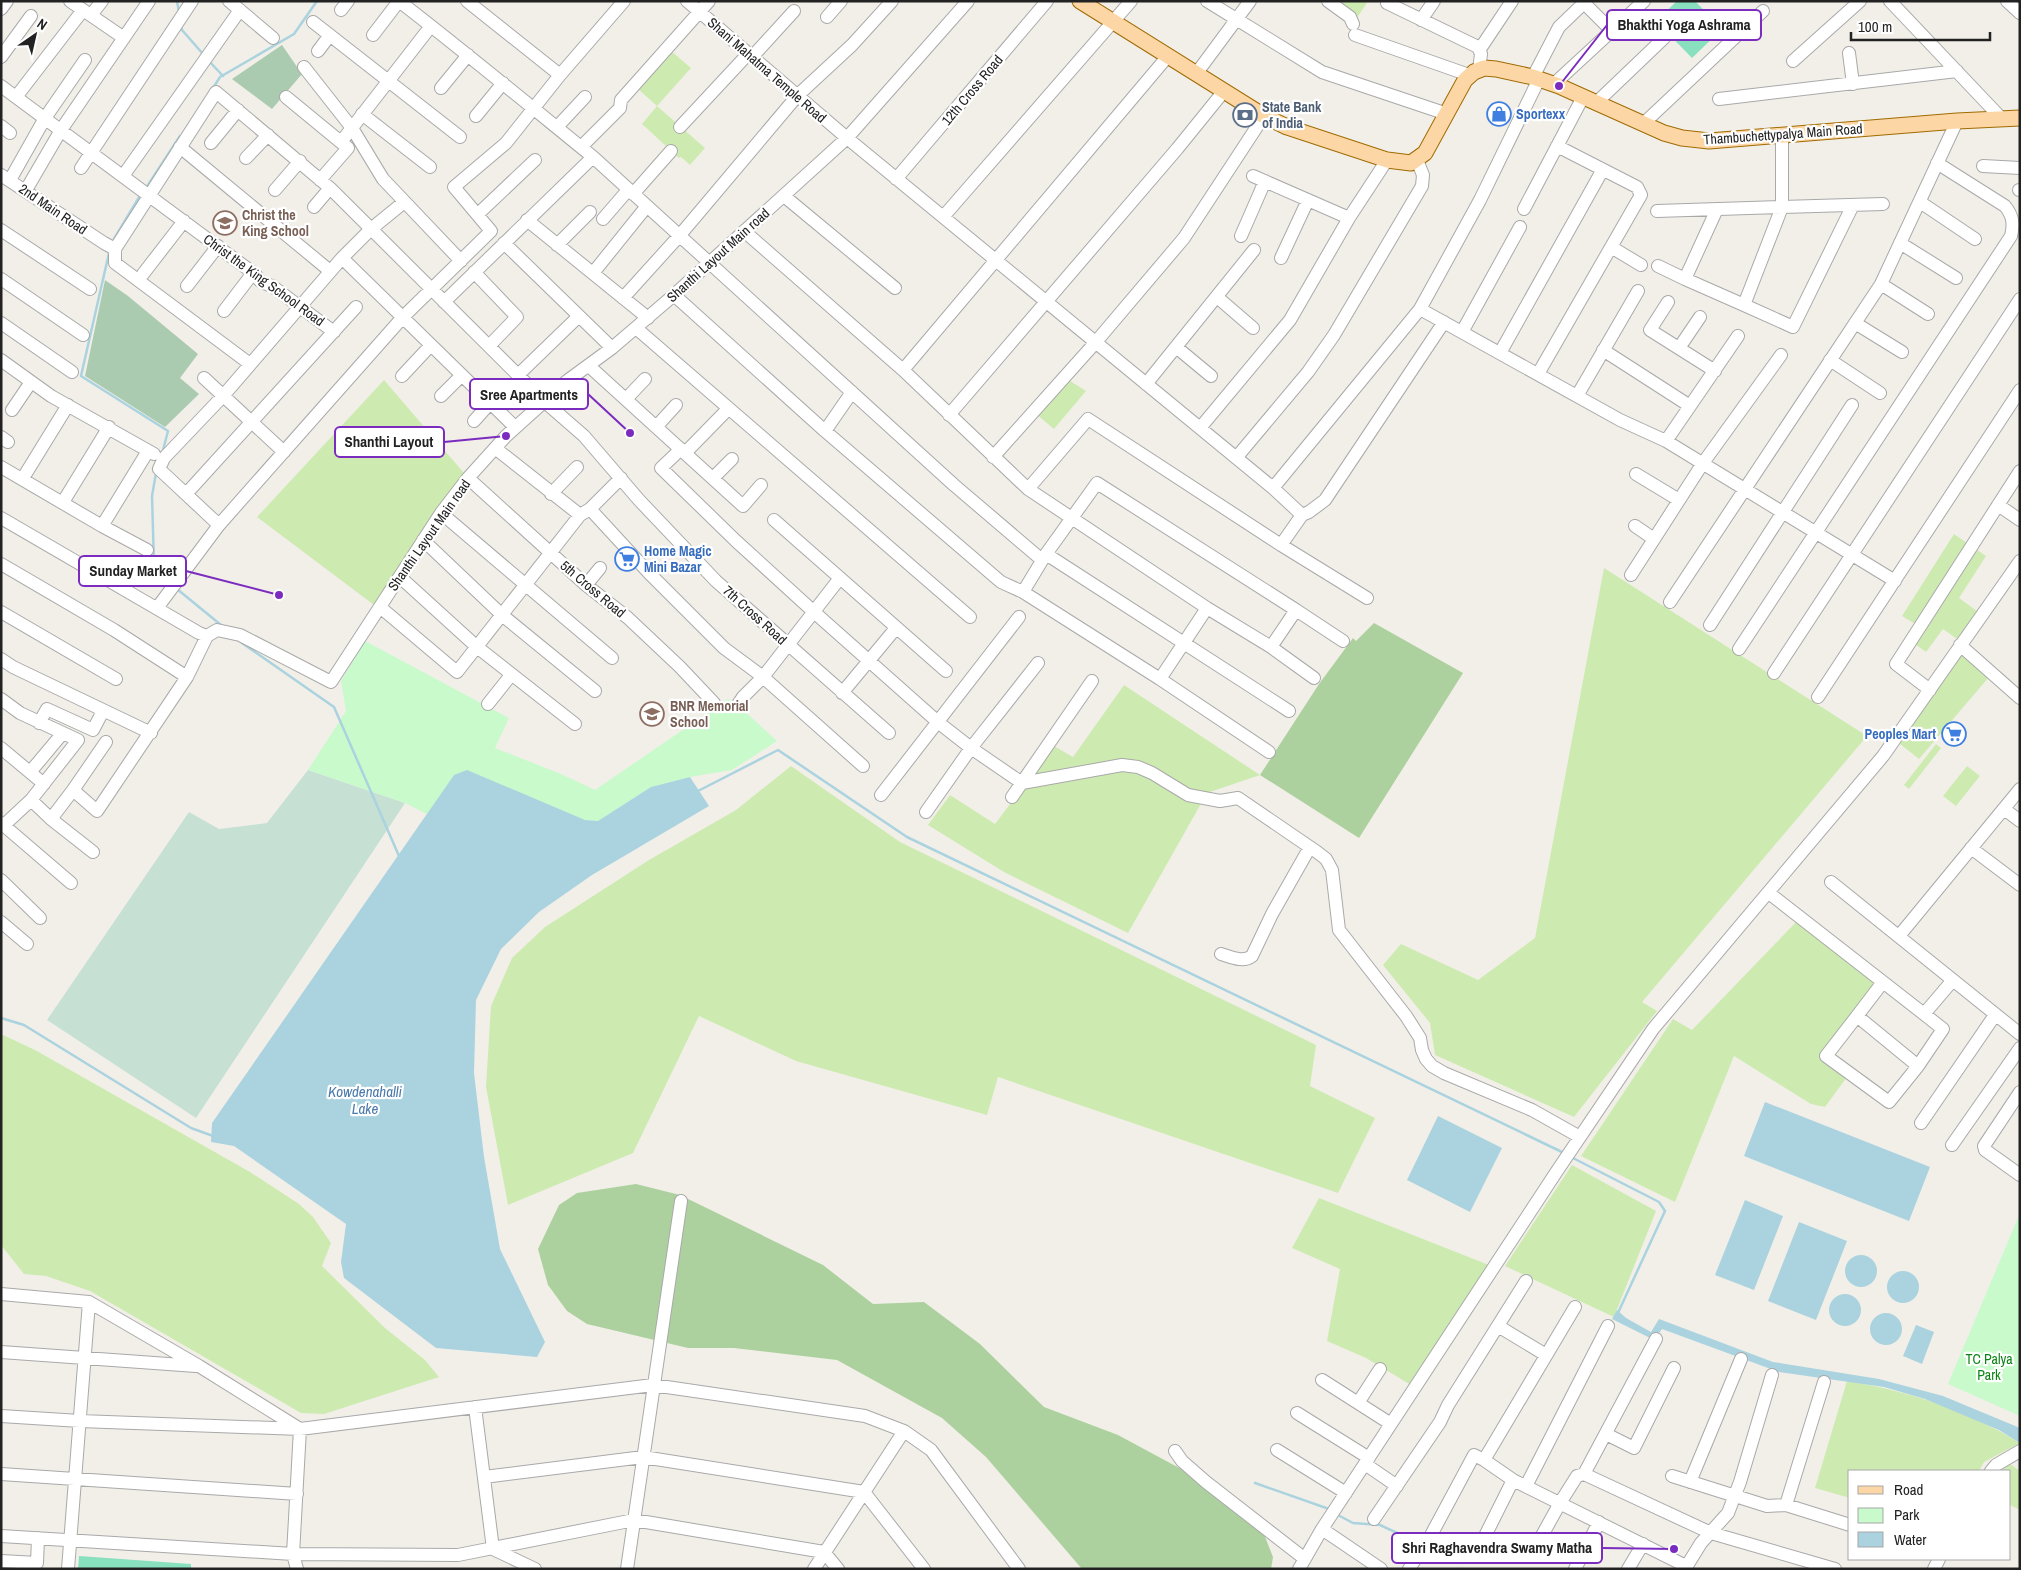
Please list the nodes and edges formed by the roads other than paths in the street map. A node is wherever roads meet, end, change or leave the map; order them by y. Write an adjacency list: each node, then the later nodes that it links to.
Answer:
1 (7, 1): 28 (street)
2 (70, 1): 32 (street)
3 (102, 1): 32 (street)
4 (149, 1): 45 (street)
5 (192, 1): 100 (street)
6 (229, 1): 29 (street)
7 (468, 1): 61 (street)
8 (624, 1): 61 (street)
9 (687, 1): 33 (street, Shani Mahatma Temple Road)
10 (709, 1): 33 (street)
11 (841, 1): 36 (street)
12 (892, 1): 69 (street)
13 (968, 1): 93 (street, Shanthi Layout Main road)
14 (1047, 1): 116 (street, 12th Cross Road)
15 (1080, 1): 40 (main road)
16 (1131, 1): 40 (street)
17 (1207, 1): 37 (street)
18 (1250, 1): 37 (street)
19 (1328, 1): 59 (street)
20 (1388, 1): 38 (street)
21 (1434, 1): 38 (street)
22 (1512, 1): 48 (street)
23 (1644, 1): 42 (street)
24 (1860, 1): 56 (street)
25 (1890, 1): 58 (street)
26 (2007, 1): 34 (street)
27 (1583, 2): 42 (street); 62 (street)
28 (1, 9)
29 (240, 10): 46 (street); 113 (street)
30 (794, 10): 52 (street)
31 (1763, 11): 85 (street)
32 (87, 12): 45 (street); 70 (street)
33 (699, 12): 52 (street, Shani Mahatma Temple Road); 98 (street)
34 (2020, 13)
35 (31, 16): 54 (street)
36 (827, 17)
37 (1236, 20): 60 (street); 78 (street)
38 (1421, 20): 48 (street)
39 (313, 22): 43 (street)
40 (1114, 22): 53 (main road); 137 (street)
41 (431, 26): 44 (street); 51 (street); 63 (street)
42 (1612, 31): 62 (street)
43 (330, 35): 49 (street); 63 (street)
44 (373, 35)
45 (124, 38): 89 (street)
46 (273, 38)
47 (1664, 38): 74 (street)
48 (1480, 49): 59 (street)
49 (318, 51)
50 (1849, 53): 65 (street)
51 (468, 55): 64 (street); 67 (street)
52 (750, 55): 69 (street, Shani Mahatma Temple Road); 87 (street)
53 (1168, 56): 60 (main road); 158 (street)
54 (1, 57)
55 (85, 60): 81 (street)
56 (1793, 60)
57 (304, 67): 88 (street)
58 (1957, 71): 65 (street); 83 (street)
59 (1474, 72): 62 (main road, Thambuchettypalya Main Road); 78 (main road)
60 (1196, 74): 68 (main road)
61 (560, 75): 75 (street)
62 (1542, 80): 74 (main road, Thambuchettypalya Main Road); 187 (street)
63 (388, 81): 77 (street); 92 (street)
64 (503, 83): 75 (street); 79 (street)
65 (1853, 84): 73 (street)
66 (1, 86): 70 (street, Christ the King School Road)
67 (441, 88)
68 (1224, 91): 80 (main road); 181 (street)
69 (798, 96): 93 (street, Shani Mahatma Temple Road); 146 (street)
70 (16, 97): 81 (street, Christ the King School Road)
71 (286, 97): 94 (street)
72 (584, 98): 86 (street)
73 (1719, 99)
74 (1589, 100): 85 (main road, Thambuchettypalya Main Road); 96 (street)
75 (533, 109): 86 (street); 136 (street)
76 (238, 110): 90 (street, 7th Cross Road); 95 (street); 97 (street, 7th Cross Road)
77 (362, 114): 88 (street); 109 (street)
78 (1447, 114): 105 (main road)
79 (476, 116)
80 (1264, 116): 104 (main road); 203 (street)
81 (44, 118): 89 (street, Christ the King School Road); 115 (street)
82 (2020, 118): 83 (main road, Thambuchettypalya Main Road)
83 (2002, 119): 84 (main road, Thambuchettypalya Main Road)
84 (1957, 121): 91 (main road, Thambuchettypalya Main Road); 107 (street)
85 (1643, 124): 91 (main road, Thambuchettypalya Main Road)
86 (557, 126): 98 (street)
87 (680, 126)
88 (352, 128): 94 (street); 125 (street)
89 (61, 130): 100 (street, Christ the King School Road); 119 (street)
90 (268, 134): 101 (street); 106 (street, 7th Cross Road)
91 (1782, 136): 131 (street)
92 (460, 137)
93 (847, 138): 116 (street, Shani Mahatma Temple Road); 123 (street, Shanthi Layout Main road)
94 (341, 142): 118 (street)
95 (211, 143)
96 (1557, 146): 112 (street); 132 (street)
97 (180, 147): 121 (street); 163 (street)
98 (580, 148): 102 (street)
99 (671, 151): 122 (street)
100 (92, 153): 110 (street); 113 (street, Christ the King School Road)
101 (246, 158)
102 (593, 158): 122 (street); 140 (street)
103 (535, 160): 136 (street)
104 (1387, 160): 105 (main road); 138 (street)
105 (1417, 160): 259 (street)
106 (300, 161): 118 (street, 7th Cross Road); 120 (street)
107 (1937, 163): 126 (street); 290 (street)
108 (1983, 166): 111 (street)
109 (430, 167)
110 (82, 168)
111 (2020, 168)
112 (1602, 170): 154 (street); 211 (street)
113 (123, 176): 121 (street, Christ the King School Road)
114 (1253, 176): 117 (street)
115 (5, 178): 119 (street, 2nd Main Road)
116 (896, 179): 137 (street, Shani Mahatma Temple Road)
117 (1265, 182): 124 (street); 147 (street)
118 (325, 184): 130 (street); 143 (street, 7th Cross Road)
119 (26, 190): 152 (street, 2nd Main Road)
120 (275, 190)
121 (144, 192): 141 (street, Christ the King School Road); 152 (street)
122 (631, 192): 129 (street); 139 (street)
123 (784, 196): 145 (street, Shanthi Layout Main road); 173 (street)
124 (1308, 200): 138 (street); 157 (street)
125 (403, 202): 143 (street); 159 (street)
126 (1920, 202): 148 (street); 150 (street)
127 (1883, 204): 128 (street)
128 (1853, 205): 131 (street); 184 (street)
129 (647, 206): 146 (street); 167 (street)
130 (314, 207)
131 (1782, 207): 133 (street); 184 (street)
132 (1524, 209)
133 (1717, 209): 134 (street); 170 (street)
134 (1658, 211)
135 (590, 212): 151 (street)
136 (478, 214): 159 (street)
137 (942, 217): 158 (street, Shani Mahatma Temple Road)
138 (1349, 218): 250 (street)
139 (603, 219)
140 (527, 220): 149 (street); 151 (street)
141 (184, 221): 153 (street, Christ the King School Road); 166 (street)
142 (1520, 227): 200 (street)
143 (371, 229): 156 (street); 175 (street, 7th Cross Road)
144 (1, 230): 174 (street)
145 (744, 231): 160 (street, Shanthi Layout Main road); 217 (street)
146 (680, 235): 160 (street); 179 (street)
147 (1241, 236)
148 (1975, 239)
149 (504, 243): 164 (street); 190 (street)
150 (1900, 243): 168 (street); 171 (street)
151 (557, 245): 167 (street)
152 (109, 246): 215 (street)
153 (218, 246): 165 (street, Christ the King School Road); 172 (street)
154 (1611, 247): 161 (street); 220 (street)
155 (1254, 250): 178 (street)
156 (342, 258): 163 (street); 191 (street)
157 (1281, 258)
158 (995, 260): 181 (street, Shani Mahatma Temple Road); 217 (street)
159 (461, 261): 175 (street)
160 (710, 263): 177 (street, Shanthi Layout Main road); 230 (street)
161 (1641, 265)
162 (1658, 266): 170 (street)
163 (330, 271): 185 (street)
164 (474, 272): 182 (street); 205 (street)
165 (253, 273): 185 (street, Christ the King School Road); 188 (street)
166 (143, 274)
167 (593, 274): 179 (street)
168 (1956, 278)
169 (1, 279): 201 (street)
170 (1685, 279): 184 (street)
171 (1881, 284): 189 (street); 196 (street)
172 (187, 286)
173 (895, 288)
174 (90, 289)
175 (431, 289): 182 (street, 7th Cross Road); 191 (street)
176 (1638, 291): 209 (street)
177 (674, 295): 193 (street, Shanthi Layout Main road); 251 (street)
178 (1217, 297): 198 (street); 206 (street)
179 (624, 298): 193 (street)
180 (2020, 299): 296 (street)
181 (1045, 301): 203 (street, Shani Mahatma Temple Road); 244 (street)
182 (444, 302): 205 (street, 7th Cross Road)
183 (1668, 302): 208 (street)
184 (1744, 305)
185 (301, 306): 199 (street, Christ the King School Road); 215 (street)
186 (356, 307): 199 (street)
187 (1420, 309): 194 (street); 271 (street)
188 (224, 311)
189 (1928, 314)
190 (579, 316): 207 (street); 222 (street)
191 (403, 317): 204 (street); 256 (street)
192 (1700, 317): 208 (street)
193 (648, 318): 197 (street, Shanthi Layout Main road)
194 (1444, 322): 200 (street); 282 (street)
195 (1, 323): 219 (street)
196 (1855, 323): 210 (street); 213 (street)
197 (636, 328): 207 (street, Shanthi Layout Main road); 242 (street)
198 (1253, 328)
199 (334, 332): 246 (street)
200 (1462, 332): 211 (street)
201 (83, 335)
202 (1738, 336): 218 (street)
203 (1096, 343): 228 (street, Shani Mahatma Temple Road); 257 (street)
204 (431, 345): 221 (street); 223 (street)
205 (489, 346): 222 (street, 7th Cross Road)
206 (1176, 347): 224 (street); 228 (street)
207 (612, 348): 216 (street, Shanthi Layout Main road)
208 (1678, 348): 218 (street)
209 (1603, 350): 234 (street); 241 (street)
210 (1902, 352)
211 (1500, 353): 220 (street)
212 (1781, 355): 261 (street)
213 (1830, 360): 231 (street); 272 (street)
214 (1, 361): 227 (street)
215 (250, 364): 232 (street)
216 (589, 366): 235 (street); 236 (street, Shanthi Layout Main road)
217 (903, 370): 244 (street)
218 (1715, 371): 241 (street)
219 (72, 372)
220 (1538, 374): 234 (street)
221 (462, 375): 233 (street); 237 (street)
222 (518, 375): 236 (street, 7th Cross Road)
223 (402, 376)
224 (1211, 376)
225 (204, 378): 232 (street)
226 (645, 379): 235 (street)
227 (31, 382): 238 (street); 243 (street)
228 (1146, 384): 250 (street, Shani Mahatma Temple Road)
229 (2020, 390): 304 (street)
230 (852, 392): 251 (street); 297 (street)
231 (1880, 393)
232 (223, 396): 246 (street); 258 (street)
233 (441, 396)
234 (1577, 396): 252 (street)
235 (626, 399): 247 (street)
236 (546, 402): 249 (street, Shanthi Layout Main road); 268 (street, 7th Cross Road)
237 (490, 403): 245 (street); 249 (street)
238 (68, 405): 248 (street); 266 (street)
239 (676, 405): 247 (street)
240 (1852, 405): 280 (street)
241 (1690, 406): 252 (street)
242 (728, 409): 255 (street); 317 (street)
243 (12, 410)
244 (949, 415): 257 (street)
245 (474, 421)
246 (252, 423): 256 (street); 274 (street)
247 (656, 426): 255 (street)
248 (109, 427): 254 (street); 277 (street)
249 (515, 427): 253 (street, Shanthi Layout Main road)
250 (1200, 428): 259 (street, Shani Mahatma Temple Road)
251 (826, 431): 307 (street)
252 (1666, 441): 261 (street)
253 (495, 448): 267 (street, Shanthi Layout Main road); 275 (street)
254 (148, 451): 258 (street); 288 (street)
255 (683, 451): 269 (street); 315 (street)
256 (284, 452): 287 (street)
257 (994, 457): 273 (street)
258 (164, 458): 274 (street)
259 (1236, 458): 271 (street, Shani Mahatma Temple Road)
260 (732, 459): 269 (street)
261 (1703, 463): 272 (street); 276 (street)
262 (576, 466): 275 (street)
263 (1, 467): 266 (street)
264 (2020, 471): 278 (street)
265 (1636, 474): 276 (street)
266 (23, 478): 277 (street)
267 (468, 478): 281 (street, Shanthi Layout Main road); 295 (street, 5th Cross Road)
268 (621, 478): 279 (street); 324 (street, 7th Cross Road)
269 (713, 478): 270 (street)
270 (761, 485)
271 (1273, 488): 282 (street, Shani Mahatma Temple Road)
272 (1745, 488): 280 (street); 309 (street)
273 (1028, 489): 285 (street); 293 (street)
274 (186, 494): 287 (street)
275 (551, 494): 279 (street)
276 (1679, 500): 291 (street)
277 (63, 502): 288 (street)
278 (1998, 505): 286 (street); 342 (street)
279 (585, 512): 295 (street); 337 (street)
280 (1783, 512): 290 (street); 319 (street)
281 (442, 513): 292 (street, Shanthi Layout Main road); 305 (street)
282 (1302, 515): 293 (street)
283 (1, 518): 311 (street)
284 (774, 520): 303 (street)
285 (1072, 520): 297 (street); 312 (street); 313 (street)
286 (2020, 520)
287 (219, 525): 311 (street)
288 (102, 526): 294 (street)
289 (1635, 526): 291 (street)
290 (1816, 532): 296 (street); 328 (street)
291 (1654, 539): 301 (street)
292 (424, 540): 302 (street, Shanthi Layout Main road); 316 (street)
293 (1281, 545): 308 (street)
294 (147, 550)
295 (551, 553): 305 (street); 306 (street, 5th Cross Road)
296 (1852, 554): 304 (street); 334 (street)
297 (1044, 557): 307 (street); 323 (street)
298 (2020, 561): 325 (street)
299 (1, 564): 336 (street)
300 (600, 568): 306 (street)
301 (1631, 575)
302 (400, 577): 310 (street, Shanthi Layout Main road); 326 (street)
303 (840, 578): 315 (street); 320 (street)
304 (1895, 581): 345 (street)
305 (526, 585): 316 (street); 329 (street)
306 (586, 585): 348 (street, 5th Cross Road)
307 (1023, 592): 340 (street)
308 (1367, 598)
309 (1670, 602)
310 (380, 607): 321 (street, Shanthi Layout Main road); 326 (street)
311 (156, 608): 321 (street)
312 (1207, 608): 323 (street); 327 (street)
313 (1296, 610): 322 (street); 327 (street)
314 (1, 612): 339 (street)
315 (814, 612): 324 (street); 331 (street)
316 (502, 615): 326 (street); 343 (street)
317 (970, 617)
318 (1019, 617): 354 (street)
319 (1710, 625)
320 (896, 628): 331 (street); 333 (street)
321 (208, 636): 336 (street)
322 (1343, 641)
323 (1184, 644): 340 (street); 352 (street)
324 (788, 645): 337 (street); 344 (street, 7th Cross Road)
325 (1960, 645): 342 (street); 346 (street)
326 (476, 647): 335 (street)
327 (1271, 647): 338 (street)
328 (1739, 649)
329 (612, 658)
330 (1, 660): 351 (street)
331 (869, 660): 344 (street); 354 (street)
332 (1038, 663): 361 (street)
333 (946, 671)
334 (1774, 673)
335 (511, 675): 349 (street); 355 (street)
336 (187, 677): 356 (street)
337 (762, 677): 350 (street); 363 (street)
338 (1314, 678)
339 (116, 679)
340 (1160, 679): 362 (street)
341 (1092, 681): 365 (street)
342 (1930, 690): 384 (street)
343 (595, 691)
344 (842, 693): 358 (street, 7th Cross Road)
345 (1818, 697)
346 (2020, 698)
347 (1, 699): 353 (street)
348 (714, 703)
349 (488, 704)
350 (737, 706)
351 (103, 711): 353 (street); 356 (street)
352 (1289, 711)
353 (39, 723): 357 (street)
354 (939, 723): 361 (street); 369 (street)
355 (575, 724)
356 (151, 733): 367 (street)
357 (62, 734): 364 (street); 366 (street)
358 (889, 734)
359 (106, 742): 367 (street)
360 (1, 748): 364 (street)
361 (971, 748): 365 (street); 373 (street)
362 (1269, 752)
363 (863, 766)
364 (31, 772): 366 (street)
365 (1022, 783): 370 (street); 377 (street)
366 (44, 784): 371 (street)
367 (73, 790): 374 (street)
368 (2020, 790): 372 (street)
369 (882, 795)
370 (1012, 797)
371 (31, 800): 374 (street); 376 (street)
372 (2004, 809): 375 (street); 378 (street)
373 (926, 812)
374 (51, 819): 379 (street)
375 (2020, 821)
376 (2, 824): 382 (street)
377 (1310, 847): 389 (street); 400 (street)
378 (1972, 848): 383 (street); 387 (street)
379 (92, 852)
380 (1, 880): 385 (street)
381 (1831, 882): 387 (street)
382 (71, 883)
383 (2020, 885)
384 (1769, 893): 391 (street); 400 (street)
385 (40, 918)
386 (1, 922): 388 (street)
387 (1899, 936): 390 (street)
388 (27, 944)
389 (1221, 954)
390 (1953, 980): 392 (street); 393 (street)
391 (1883, 982): 392 (street); 394 (street)
392 (1924, 1014): 397 (street)
393 (1995, 1014): 395 (street); 399 (street)
394 (1857, 1016): 397 (street); 397 (street)
395 (2020, 1034)
396 (2020, 1048): 401 (street)
397 (1918, 1066)
398 (2020, 1092): 402 (street)
399 (1921, 1123)
400 (1578, 1140): 427 (street)
401 (1952, 1145)
402 (2020, 1175)
403 (681, 1200): 421 (street)
404 (1526, 1281): 408 (street)
405 (1, 1294): 406 (street)
406 (89, 1302): 413 (street); 415 (street)
407 (1575, 1307): 412 (street)
408 (1498, 1326): 412 (street); 445 (street)
409 (1608, 1326): 446 (street)
410 (1656, 1340): 430 (street)
411 (1, 1352): 413 (street)
412 (1546, 1355): 435 (street)
413 (84, 1358): 415 (street); 426 (street)
414 (1741, 1359): 444 (street)
415 (199, 1366): 428 (street)
416 (1674, 1368): 430 (street)
417 (1380, 1369): 422 (street)
418 (1772, 1375): 450 (street)
419 (1322, 1380): 422 (street)
420 (1824, 1382): 452 (street)
421 (653, 1386): 423 (street); 429 (street); 434 (street)
422 (1358, 1403): 427 (street)
423 (475, 1407): 428 (street); 441 (street)
424 (1297, 1413): 436 (street)
425 (1, 1416): 426 (street)
426 (80, 1421): 428 (street); 442 (street)
427 (1391, 1424): 436 (street)
428 (300, 1429): 449 (street)
429 (904, 1431): 447 (street); 470 (street)
430 (1606, 1434): 439 (street)
431 (1277, 1450): 448 (street)
432 (1175, 1451): 469 (street)
433 (2020, 1451): 437 (street)
434 (643, 1457): 441 (street); 447 (street); 454 (street)
435 (1484, 1460): 443 (street); 480 (street)
436 (1367, 1461): 445 (street); 448 (street)
437 (1992, 1470)
438 (1, 1474): 442 (street)
439 (1584, 1474): 451 (street); 458 (street)
440 (1672, 1476): 444 (street)
441 (484, 1477): 464 (street)
442 (75, 1480): 449 (street); 462 (street)
443 (1513, 1480): 446 (street); 459 (street)
444 (1690, 1482): 450 (street)
445 (1397, 1486): 453 (street)
446 (1526, 1486): 451 (street)
447 (864, 1492): 466 (street); 478 (street)
448 (1346, 1493): 457 (street)
449 (297, 1494): 467 (street)
450 (1735, 1497): 452 (street); 458 (street)
451 (1560, 1503): 455 (street); 465 (street)
452 (1786, 1505): 456 (street)
453 (1374, 1519)
454 (634, 1520): 464 (street); 466 (street); 475 (street)
455 (1599, 1522): 463 (street); 481 (street)
456 (1848, 1524)
457 (1322, 1528): 469 (street); 479 (street)
458 (1712, 1533): 471 (street); 483 (street)
459 (1486, 1534)
460 (1, 1536): 461 (street)
461 (38, 1538): 462 (street); 468 (street)
462 (70, 1540): 467 (street); 472 (street)
463 (1642, 1544): 471 (street); 482 (street)
464 (493, 1549): 467 (street); 474 (street)
465 (1534, 1550)
466 (824, 1552): 476 (street); 477 (street)
467 (294, 1554): 473 (street)
468 (1, 1561)
469 (1302, 1566)
470 (1016, 1568)
471 (1685, 1568)
472 (68, 1569)
473 (297, 1569)
474 (535, 1569)
475 (627, 1569)
476 (814, 1569)
477 (838, 1569)
478 (924, 1569)
479 (1381, 1569)
480 (1409, 1569)
481 (1576, 1569)
482 (1628, 1569)
483 (1835, 1569)

